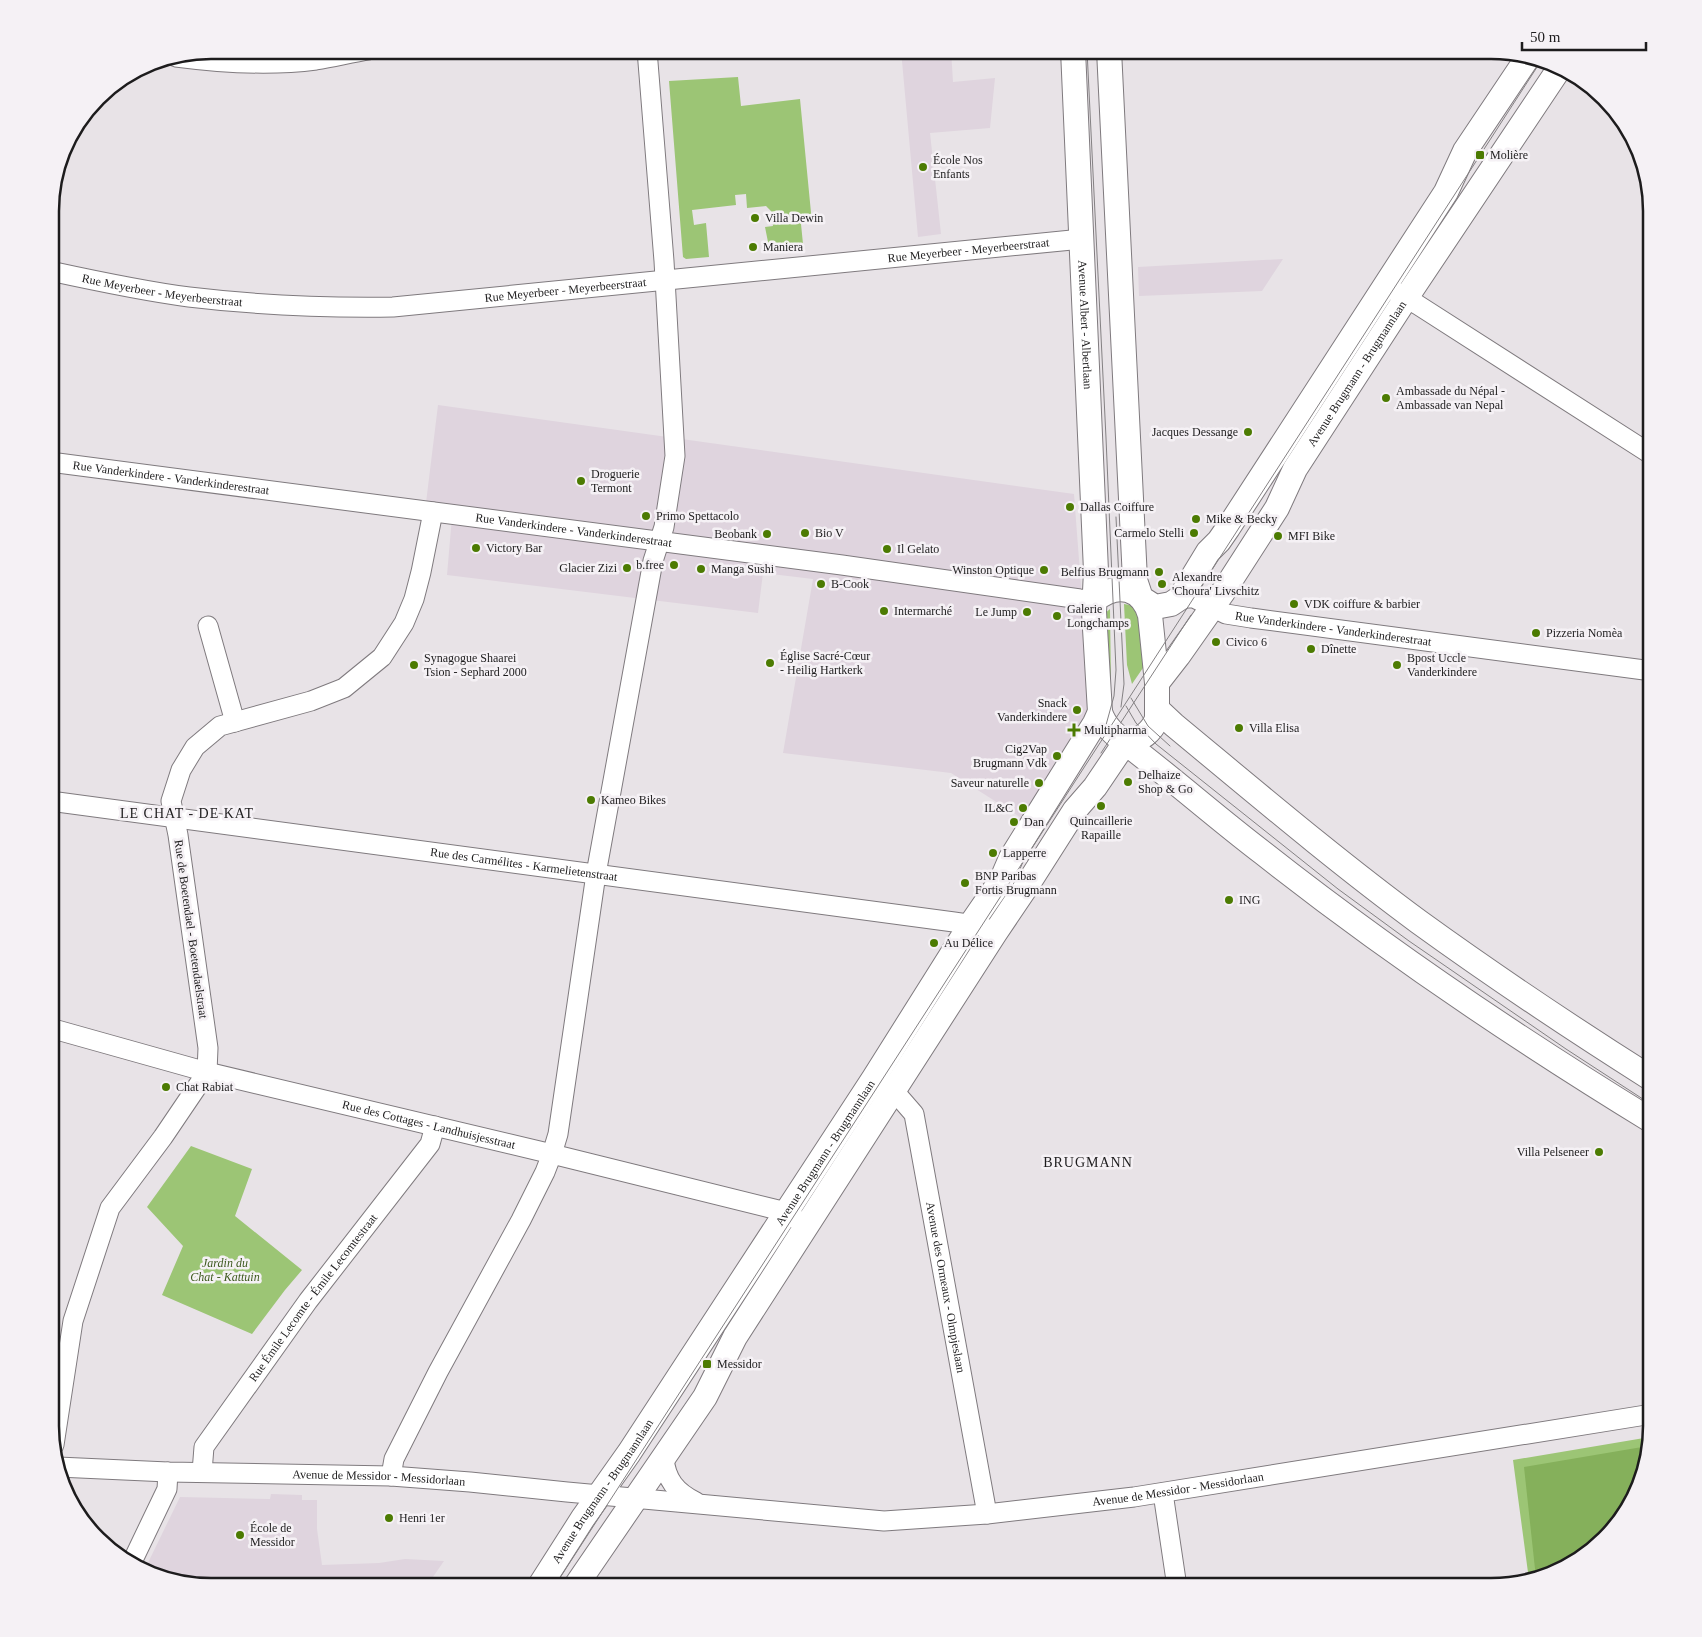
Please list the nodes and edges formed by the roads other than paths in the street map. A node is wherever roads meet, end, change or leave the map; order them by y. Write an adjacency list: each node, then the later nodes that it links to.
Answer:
1 (320, 59): 5 (street)
2 (648, 59): 10 (street)
3 (1073, 59): 8 (main road, Avenue Albert - Albertlaan)
4 (1108, 59): 17 (main road)
5 (200, 60)
6 (1525, 63): 11 (main road, Avenue Brugmann - Brugmannlaan)
7 (1556, 73): 12 (main road, Avenue Brugmann - Brugmannlaan)
8 (1082, 239): 10 (street, Rue Meyerbeer - Meyerbeerstraat); 19 (main road, Avenue Albert - Albertlaan)
9 (59, 273): 10 (street, Rue Meyerbeer - Meyerbeerstraat)
10 (665, 280): 16 (street)
11 (1385, 286): 12 (street); 18 (main road, Avenue Brugmann - Brugmannlaan)
12 (1406, 298): 13 (street); 20 (main road, Avenue Brugmann - Brugmannlaan)
13 (1643, 449)
14 (59, 463): 15 (street, Rue Vanderkindere - Vanderkinderestraat)
15 (433, 512): 16 (street, Rue Vanderkindere - Vanderkinderestraat); 26 (street, Rue de Boetendael - Boetendaelstraat)
16 (659, 541): 19 (street, Rue Vanderkindere - Vanderkinderestraat); 30 (street)
17 (1142, 598): 18 (main road); 19 (main road); 23 (main road)
18 (1180, 598): 20 (street, Rue Vanderkindere - Vanderkinderestraat)
19 (1095, 600): 25 (main road, Avenue Albert - Albertlaan)
20 (1211, 607): 22 (street, Rue Vanderkindere - Vanderkinderestraat); 23 (main road, Avenue Brugmann - Brugmannlaan)
21 (208, 626): 26 (street)
22 (1643, 670)
23 (1158, 683): 24 (main road)
24 (1158, 710): 27 (main road, Avenue Brugmann - Brugmannlaan); 35 (main road)
25 (1100, 712): 27 (main road); 31 (main road, Avenue Brugmann - Brugmannlaan)
26 (235, 722): 29 (street, Rue de Boetendael - Boetendaelstraat)
27 (1128, 744): 32 (main road, Avenue Brugmann - Brugmannlaan); 38 (main road)
28 (59, 803): 29 (street, Rue des Carmélites - Karmelietenstraat)
29 (174, 819): 30 (street, Rue des Carmélites - Karmelietenstraat); 34 (street, Rue de Boetendael - Boetendaelstraat)
30 (596, 874): 31 (street, Rue des Carmélites - Karmelietenstraat); 40 (street)
31 (971, 924): 32 (street, Rue des Carmélites - Karmelietenstraat); 36 (main road, Avenue Brugmann - Brugmannlaan)
32 (995, 934): 37 (main road, Avenue Brugmann - Brugmannlaan)
33 (59, 1031): 34 (street, Rue des Cottages - Landhuisjesstraat)
34 (207, 1072): 39 (street, Rue des Cottages - Landhuisjesstraat); 43 (street)
35 (1643, 1073)
36 (874, 1078): 37 (street, Avenue des Ormeaux - Olmpjeslaan); 41 (main road, Avenue Brugmann - Brugmannlaan)
37 (894, 1091): 42 (main road, Avenue Brugmann - Brugmannlaan); 54 (street, Avenue des Ormeaux - Olmpjeslaan)
38 (1643, 1116)
39 (435, 1126): 40 (street, Rue des Cottages - Landhuisjesstraat); 48 (street, Rue Émile Lecomte - Émile Lecomtestraat)
40 (552, 1154): 41 (street, Rue des Cottages - Landhuisjesstraat); 49 (street)
41 (786, 1212): 42 (street, Rue des Cottages - Landhuisjesstraat); 51 (main road, Avenue Brugmann - Brugmannlaan)
42 (806, 1226): 45 (main road, Avenue Brugmann - Brugmannlaan)
43 (59, 1412)
44 (1643, 1415): 50 (street, Avenue de Messidor - Messidorlaan)
45 (664, 1458): 52 (main road, Avenue Brugmann - Brugmannlaan); 53 (street, Avenue de Messidor - Messidorlaan)
46 (65, 1467): 47 (street, Avenue de Messidor - Messidorlaan)
47 (168, 1472): 48 (street, Avenue de Messidor - Messidorlaan); 55 (street)
48 (202, 1472): 49 (street, Avenue de Messidor - Messidorlaan)
49 (391, 1476): 51 (street, Avenue de Messidor - Messidorlaan)
50 (1163, 1493): 54 (street, Avenue de Messidor - Messidorlaan); 58 (street)
51 (599, 1495): 52 (street, Avenue de Messidor - Messidorlaan); 56 (main road, Avenue Brugmann - Brugmannlaan)
52 (636, 1498): 53 (street, Avenue de Messidor - Messidorlaan); 57 (main road, Avenue Brugmann - Brugmannlaan)
53 (699, 1504): 54 (street, Avenue de Messidor - Messidorlaan)
54 (987, 1514)
55 (134, 1557)
56 (545, 1578)
57 (581, 1578)
58 (1177, 1578)

